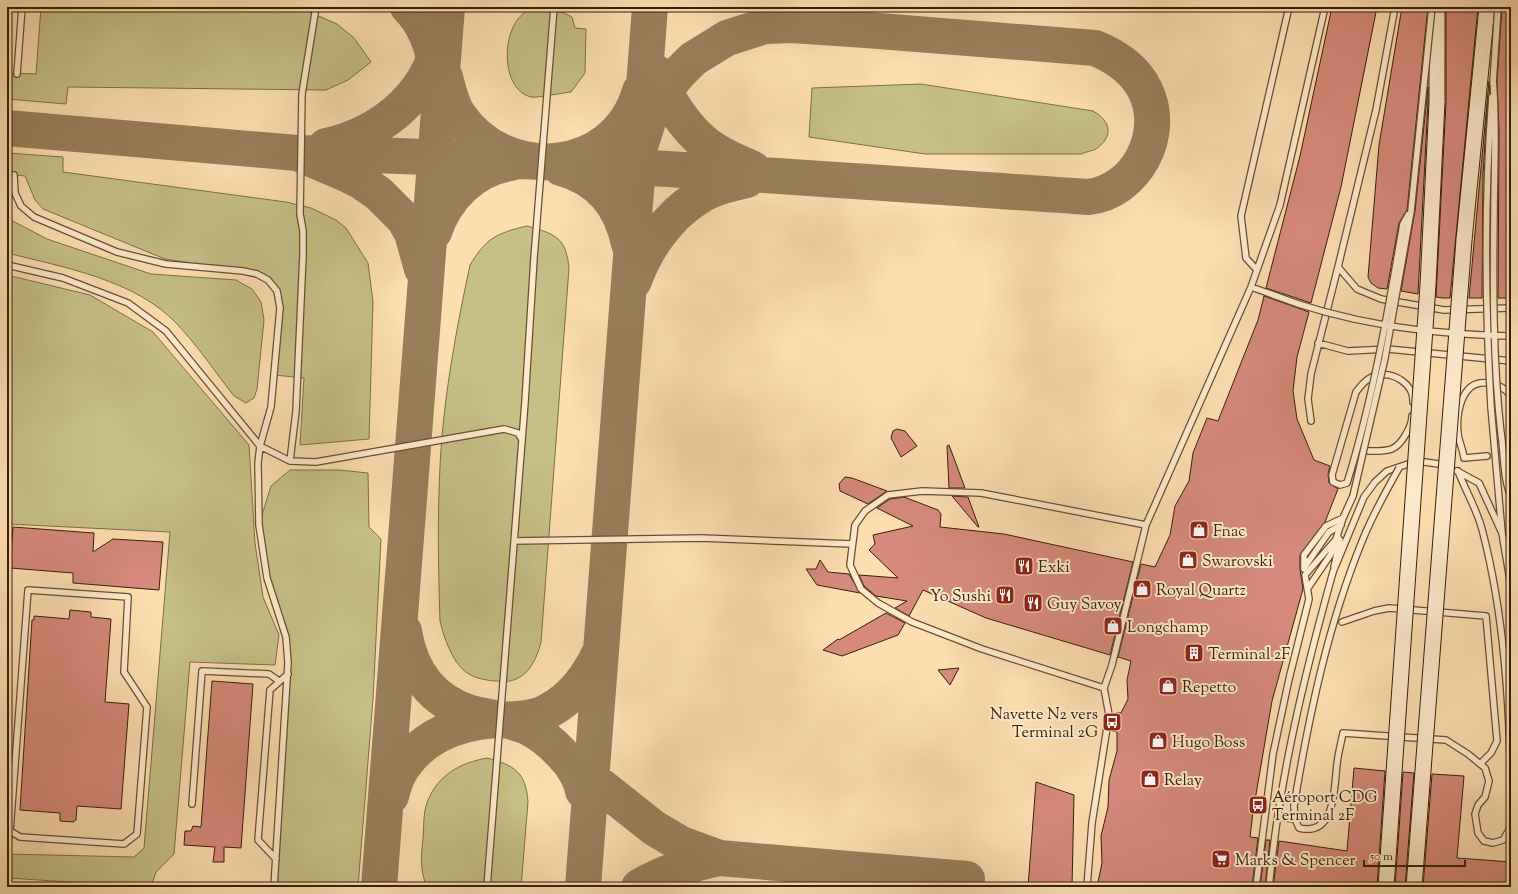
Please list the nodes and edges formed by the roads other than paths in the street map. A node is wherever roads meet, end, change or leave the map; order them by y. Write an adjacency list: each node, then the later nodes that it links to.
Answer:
1 (22, 7): 11 (lane)
2 (316, 7): 30 (lane)
3 (554, 7): 26 (lane)
4 (1289, 7): 17 (lane)
5 (1325, 7): 17 (lane)
6 (1395, 7): 16 (lane)
7 (1432, 7): 14 (lane, bridge)
8 (1437, 7): 65 (main road, bridge)
9 (1487, 7): 66 (main road, bridge)
10 (1498, 7): 12 (lane, bridge)
11 (17, 74)
12 (1493, 80): 23 (lane, bridge); 38 (lane, bridge)
13 (14, 175): 27 (lane)
14 (1411, 211): 28 (lane, bridge); 33 (lane, bridge)
15 (7, 264): 27 (lane)
16 (1338, 267): 19 (lane); 21 (lane)
17 (1257, 270): 18 (lane)
18 (1251, 287): 20 (lane, bridge); 36 (lane)
19 (1511, 308)
20 (1511, 336)
21 (1318, 343): 22 (lane); 25 (lane)
22 (1511, 361)
23 (1498, 385): 24 (lane); 29 (lane, bridge); 34 (lane, bridge)
24 (1511, 396)
25 (1311, 420)
26 (522, 441): 30 (lane); 40 (lane)
27 (260, 446): 30 (lane); 48 (lane)
28 (1369, 451)
29 (1487, 456)
30 (290, 460)
31 (1399, 468): 32 (lane, bridge); 43 (lane); 55 (lane, bridge)
32 (1458, 471): 38 (lane); 52 (lane)
33 (1353, 496): 35 (lane); 43 (lane)
34 (1511, 496)
35 (1343, 518): 37 (lane); 42 (lane)
36 (1146, 525): 41 (lane); 50 (lane)
37 (1341, 525): 39 (lane); 42 (lane)
38 (1502, 533): 45 (lane)
39 (1338, 536): 44 (lane); 46 (lane)
40 (514, 541): 41 (lane); 61 (lane)
41 (852, 544): 50 (lane)
42 (1304, 569): 44 (lane)
43 (1333, 572): 64 (lane, bridge)
44 (1305, 575): 46 (lane)
45 (1511, 586)
46 (1308, 588): 63 (lane)
47 (1342, 622): 51 (lane)
48 (288, 674): 49 (lane); 59 (lane)
49 (279, 681): 53 (lane); 59 (lane)
50 (1104, 688): 62 (lane)
51 (1480, 764): 55 (lane); 56 (lane)
52 (1511, 785)
53 (192, 804)
54 (1285, 818): 55 (lane)
55 (1295, 819)
56 (1511, 822)
57 (8, 831): 57 (lane); 58 (lane)
58 (7, 845)
59 (276, 859): 60 (lane)
60 (274, 887)
61 (487, 887)
62 (1087, 887)
63 (1256, 887)
64 (1269, 887)
65 (1386, 887)
66 (1414, 887)

